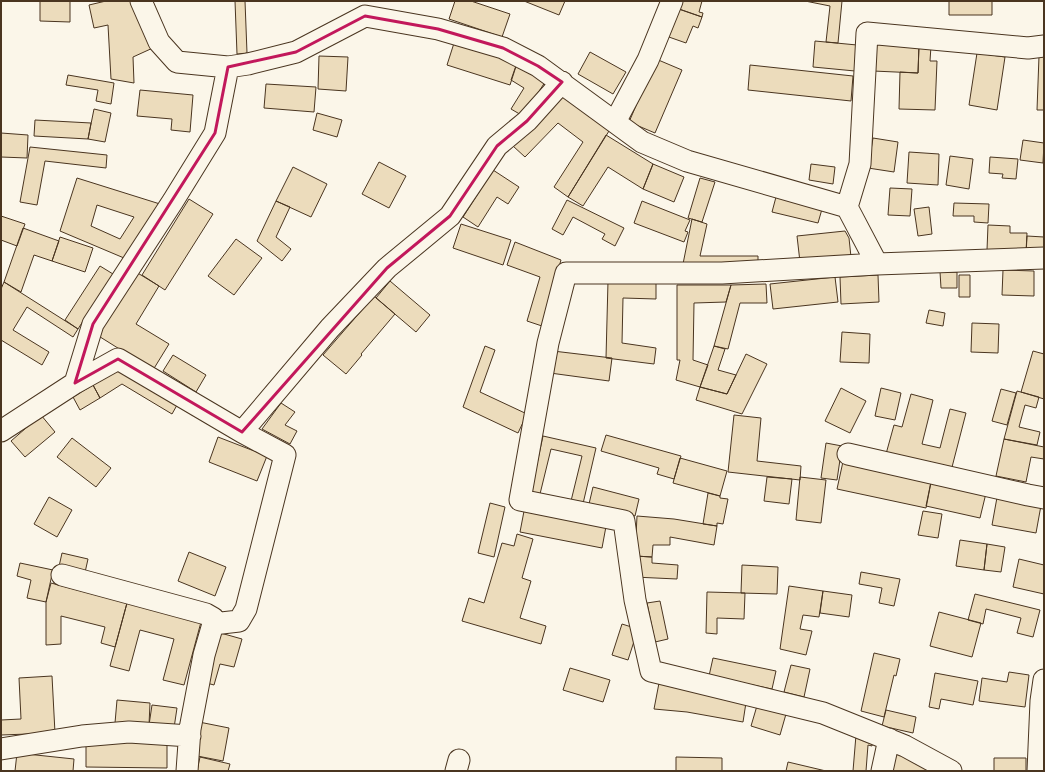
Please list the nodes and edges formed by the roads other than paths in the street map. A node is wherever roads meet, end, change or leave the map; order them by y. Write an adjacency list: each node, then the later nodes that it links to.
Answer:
1 (141, 1): 5 (street)
2 (672, 1): 7 (street)
3 (369, 9): 5 (street); 6 (street)
4 (1044, 46): 8 (street)
5 (228, 67): 11 (street)
6 (562, 82): 7 (street); 13 (street)
7 (615, 122): 8 (street)
8 (847, 206): 10 (street)
9 (1044, 258): 10 (street)
10 (877, 264): 20 (street)
11 (74, 383): 12 (street); 13 (street)
12 (1, 431)
13 (242, 432): 17 (street)
14 (848, 454): 15 (street)
15 (1044, 498)
16 (62, 575): 17 (street)
17 (212, 624): 19 (street)
18 (1044, 680): 25 (street)
19 (190, 736): 21 (street); 22 (street)
20 (889, 739): 23 (street); 24 (street)
21 (1, 749)
22 (187, 771)
23 (882, 771)
24 (951, 771)
25 (1038, 771)

